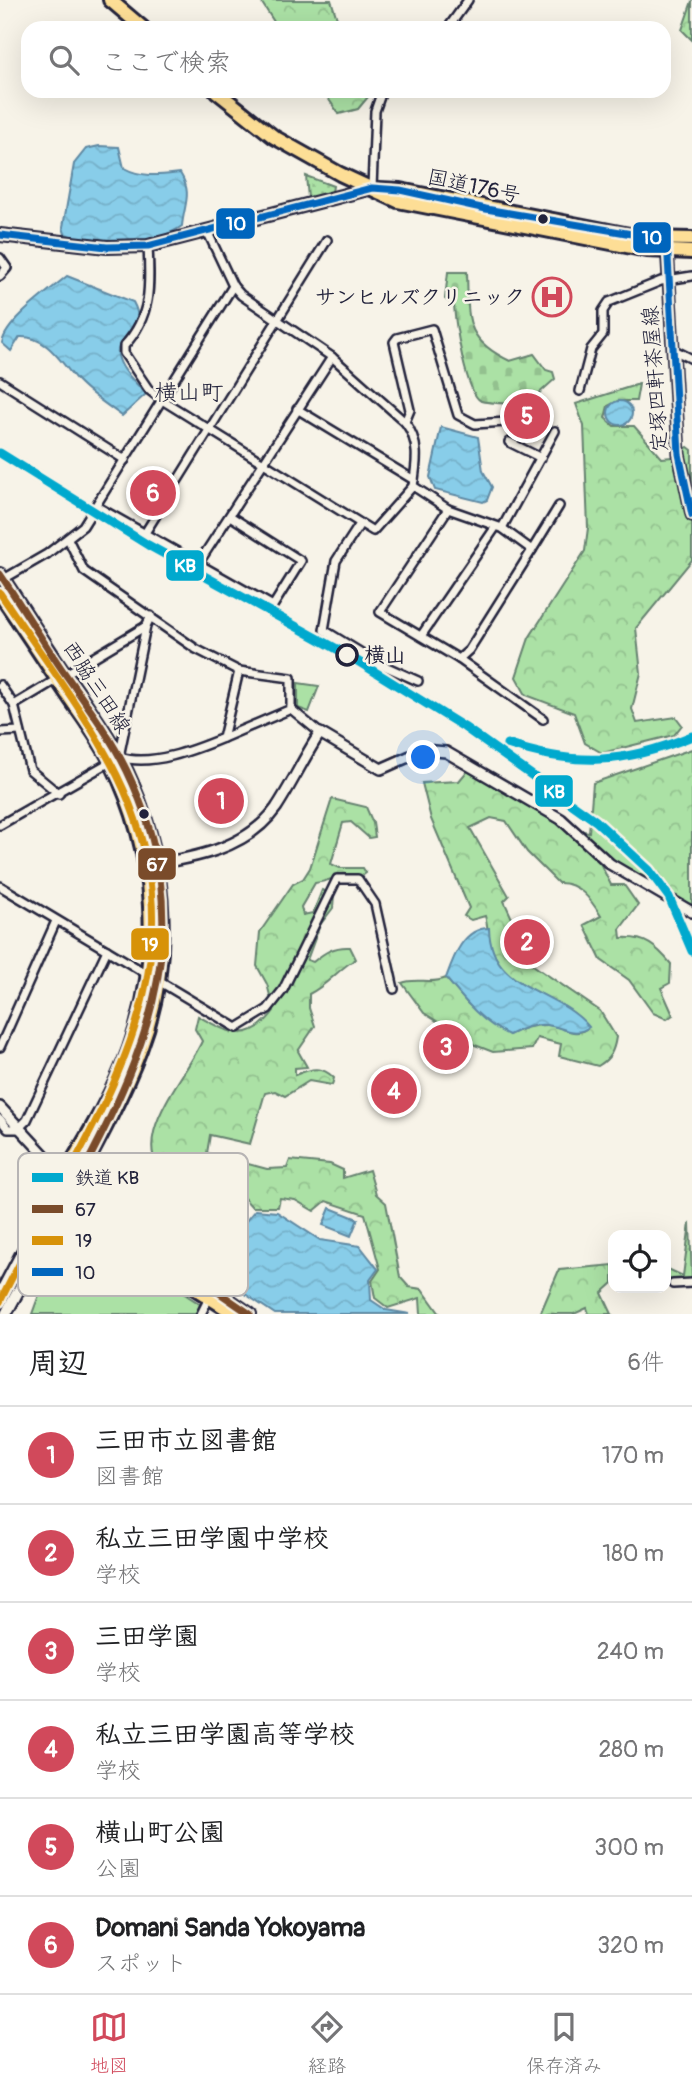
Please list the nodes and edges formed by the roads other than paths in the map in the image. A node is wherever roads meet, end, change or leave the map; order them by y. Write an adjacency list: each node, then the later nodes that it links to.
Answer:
1 (110, 0): 3 (highway)
2 (468, 0): 4 (street)
3 (135, 21)
4 (453, 21)
5 (225, 98): 7 (highway, 国道176号)
6 (380, 98): 8 (street)
7 (312, 159): 8 (highway, 国道176号); 9 (main road)
8 (372, 188): 9 (main road); 10 (highway, 国道176号); 16 (highway, 国道176号)
9 (345, 197): 10 (main road); 11 (main road)
10 (398, 201): 16 (highway, 国道176号)
11 (208, 233): 15 (main road); 22 (street)
12 (0, 235): 15 (main road)
13 (692, 239): 16 (highway, 国道176号)
14 (327, 240): 23 (street)
15 (148, 246): 29 (street)
16 (667, 246): 17 (highway, 国道176号); 21 (main road, 定塚四軒茶屋線)
17 (692, 252)
18 (0, 258): 19 (street)
19 (0, 276)
20 (692, 276): 21 (street)
21 (669, 279): 24 (main road, 定塚四軒茶屋線); 28 (street)
22 (233, 286): 23 (street); 29 (street)
23 (279, 320): 25 (street); 33 (street)
24 (672, 349): 26 (street); 43 (main road, 定塚四軒茶屋線)
25 (332, 357): 30 (street); 32 (street)
26 (692, 359)
27 (0, 381): 37 (street)
28 (580, 391)
29 (162, 400): 33 (street); 37 (street)
30 (297, 408): 38 (street); 39 (street)
31 (522, 421): 32 (street)
32 (405, 422): 39 (street)
33 (209, 430): 38 (street); 47 (street)
34 (555, 431): 36 (street)
35 (509, 442): 36 (street)
36 (541, 458): 46 (street)
37 (125, 460): 40 (street)
38 (263, 463): 44 (street); 45 (street)
39 (413, 483): 42 (street); 45 (street)
40 (96, 506): 47 (street); 48 (street)
41 (559, 506): 49 (street)
42 (448, 509): 46 (street); 55 (street)
43 (692, 515)
44 (230, 516): 50 (street); 50 (street)
45 (360, 524): 59 (street)
46 (498, 528): 49 (street); 55 (street)
47 (145, 534): 50 (street)
48 (68, 539): 51 (street); 53 (street)
49 (532, 550): 56 (street)
50 (198, 564)
51 (1, 578): 58 (main road, 西脇三田線)
52 (0, 596): 58 (main road, 西脇三田線)
53 (151, 616): 54 (street); 57 (street)
54 (146, 626): 58 (street); 68 (street)
55 (421, 636): 56 (street)
56 (459, 659): 63 (street)
57 (239, 670): 62 (street); 67 (street)
58 (61, 676): 61 (street); 68 (main road, 西脇三田線)
59 (418, 681)
60 (0, 685): 61 (street)
61 (14, 705): 64 (street)
62 (291, 709): 66 (street); 67 (street)
63 (543, 719)
64 (20, 730): 65 (street); 69 (street)
65 (0, 732)
66 (320, 733): 71 (street); 73 (street)
67 (223, 738): 68 (street)
68 (115, 760): 69 (street); 71 (main road, 西脇三田線)
69 (59, 794): 70 (street)
70 (0, 825)
71 (151, 864): 76 (main road, 西脇三田線); 77 (main road, 西脇三田線)
72 (0, 886): 74 (street)
73 (692, 912)
74 (56, 921): 75 (street); 79 (street)
75 (107, 950): 76 (street); 82 (street)
76 (148, 974): 77 (street); 84 (main road, 西脇三田線)
77 (159, 981): 78 (street); 85 (main road, 西脇三田線)
78 (394, 989)
79 (0, 1047)
80 (0, 1107): 82 (street)
81 (0, 1119): 82 (street)
82 (18, 1129): 83 (street)
83 (41, 1153)
84 (75, 1153)
85 (91, 1153)
86 (18, 1260): 90 (main road)
87 (692, 1283): 88 (street)
88 (673, 1284)
89 (18, 1292): 94 (main road)
90 (0, 1294)
91 (206, 1296): 93 (main road)
92 (224, 1296): 97 (main road)
93 (209, 1298): 95 (street); 96 (main road)
94 (6, 1314)
95 (201, 1314)
96 (233, 1314)
97 (250, 1314)

